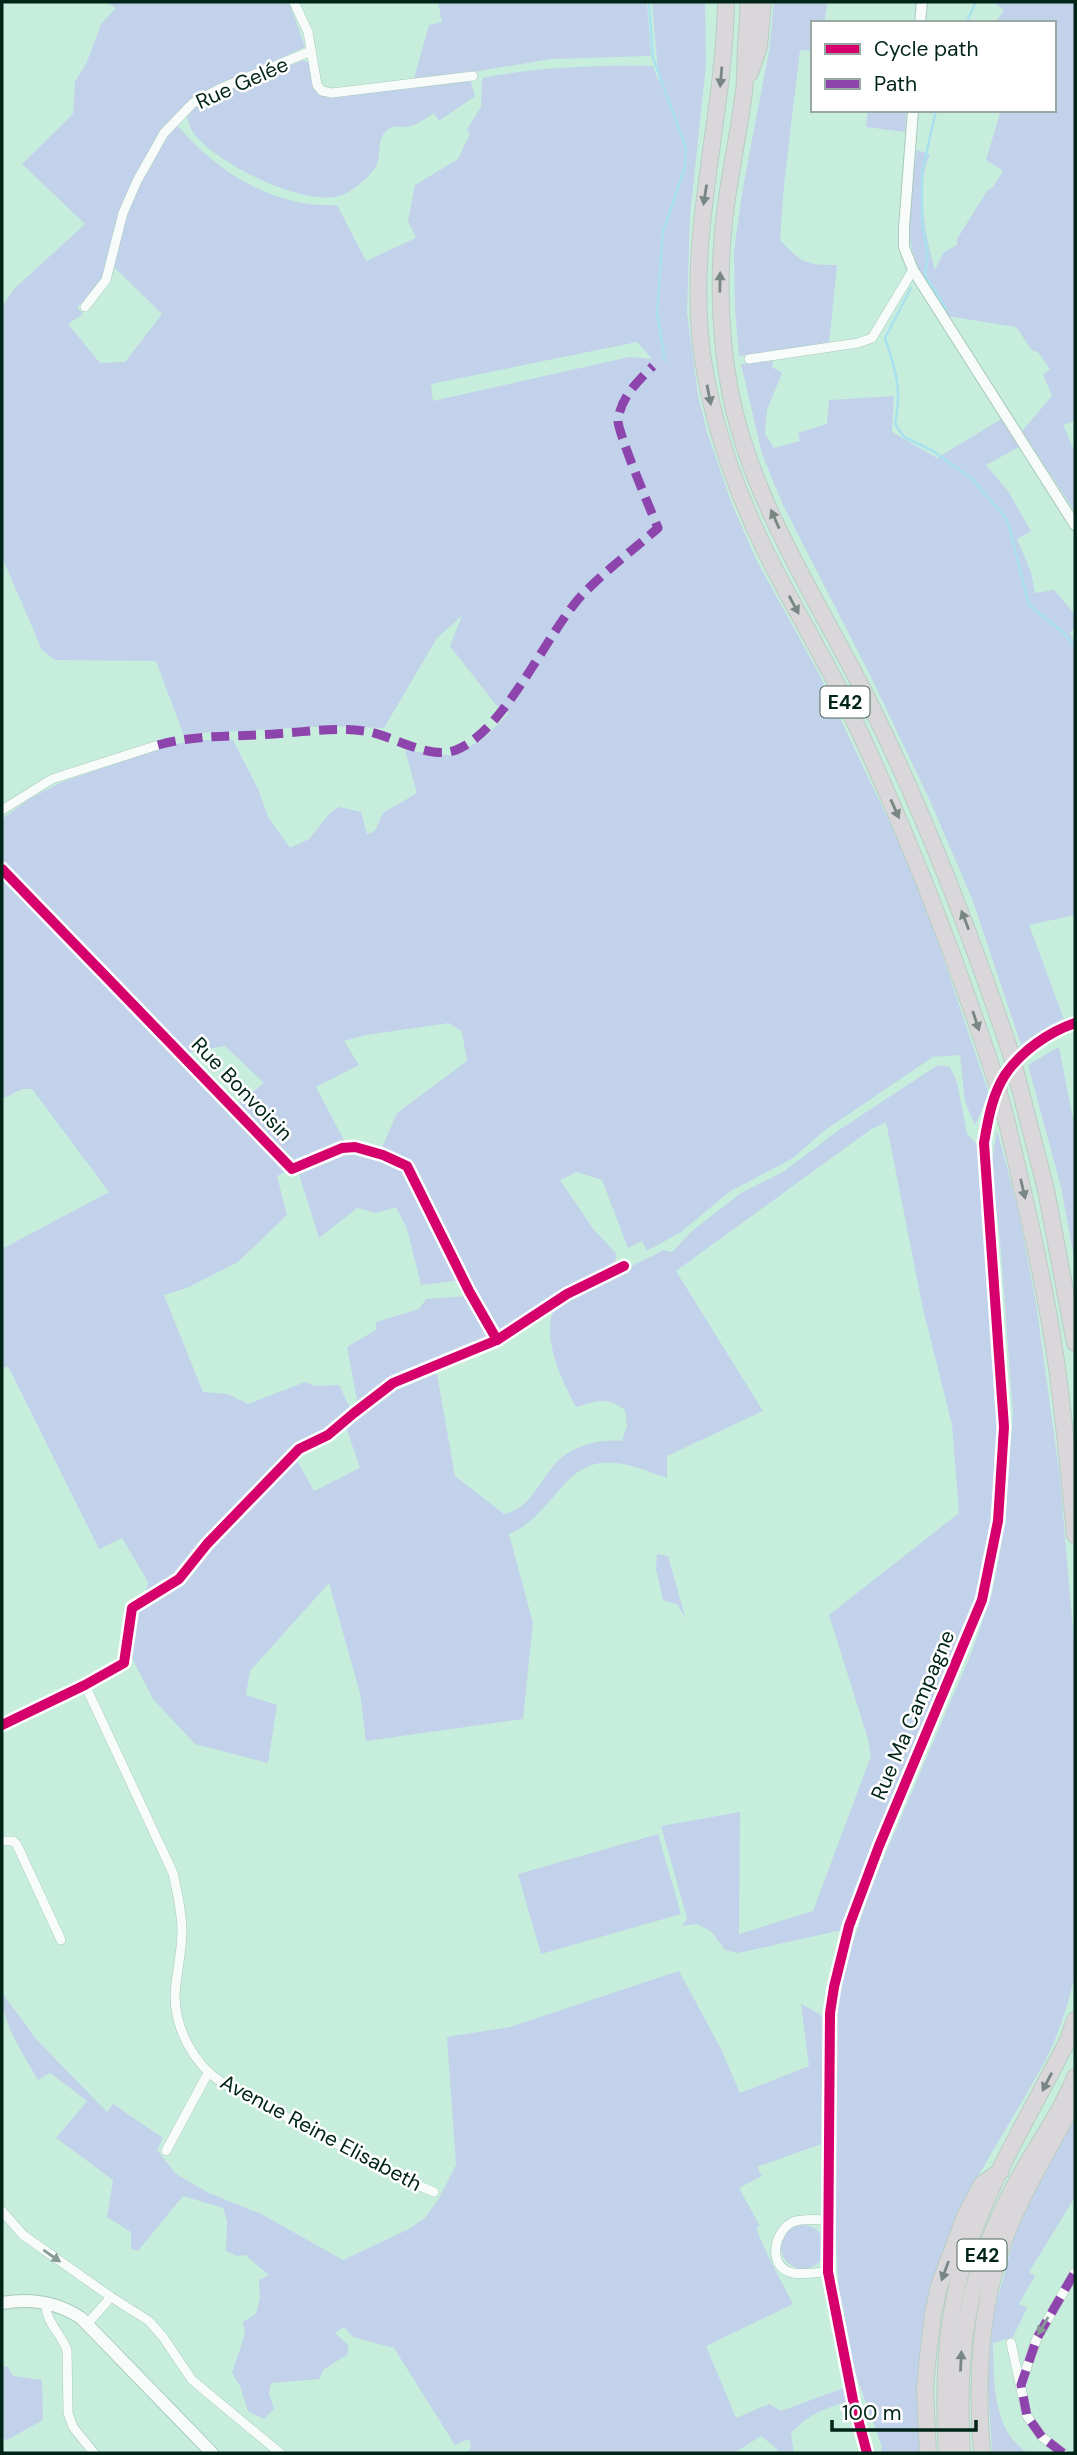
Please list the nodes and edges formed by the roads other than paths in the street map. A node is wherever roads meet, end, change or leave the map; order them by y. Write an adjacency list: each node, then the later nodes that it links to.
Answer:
1 (293, 2): 9 (street, Rue Gelée)
2 (716, 2): 8 (highway)
3 (726, 2): 8 (highway, E42)
4 (748, 2): 11 (highway, E42)
5 (763, 2): 11 (highway)
6 (922, 2): 7 (street)
7 (920, 21)
8 (725, 26): 24 (highway, E42, one-way to 24, bridge)
9 (311, 51): 10 (street, Rue Gelée); 14 (street, Rue Gelée)
10 (473, 76)
11 (744, 89): 23 (highway, E42, one-way to 11, bridge)
12 (913, 112): 13 (street)
13 (913, 270): 15 (street); 16 (street)
14 (85, 307)
15 (748, 359)
16 (1075, 525)
17 (159, 745): 18 (street)
18 (2, 810)
19 (2, 869): 22 (street, Rue Bonvoisin)
20 (1075, 1023): 37 (street, Rue Ma Campagne)
21 (624, 1266): 22 (street)
22 (497, 1340): 25 (street)
23 (1075, 1343)
24 (1075, 1535)
25 (85, 1685): 26 (street); 30 (street, Avenue Reine Elisabeth)
26 (2, 1725)
27 (2, 1842): 28 (street)
28 (61, 1940)
29 (1075, 2020): 34 (highway, E42, one-way to 34)
30 (208, 2073): 33 (street, Avenue Reine Elisabeth); 35 (street, Avenue Reine Elisabeth)
31 (1075, 2077): 52 (highway, E42, one-way to 31)
32 (1075, 2099): 53 (highway)
33 (166, 2151)
34 (1001, 2171): 50 (highway, one-way to 50); 51 (highway, E42)
35 (435, 2192)
36 (2, 2211): 40 (street, one-way to 40)
37 (827, 2220): 38 (street, Rue Ma Campagne); 38 (street)
38 (828, 2272): 49 (street, Rue Ma Campagne)
39 (1075, 2272): 45 (street, one-way to 45)
40 (111, 2297): 43 (street); 48 (street)
41 (2, 2302): 42 (main road)
42 (46, 2303): 43 (main road); 46 (street)
43 (88, 2323): 47 (main road)
44 (1011, 2343): 45 (street)
45 (1021, 2385): 54 (street)
46 (94, 2453)
47 (212, 2453)
48 (280, 2453)
49 (867, 2453)
50 (928, 2453)
51 (947, 2453)
52 (962, 2453)
53 (982, 2453)
54 (1063, 2453)

